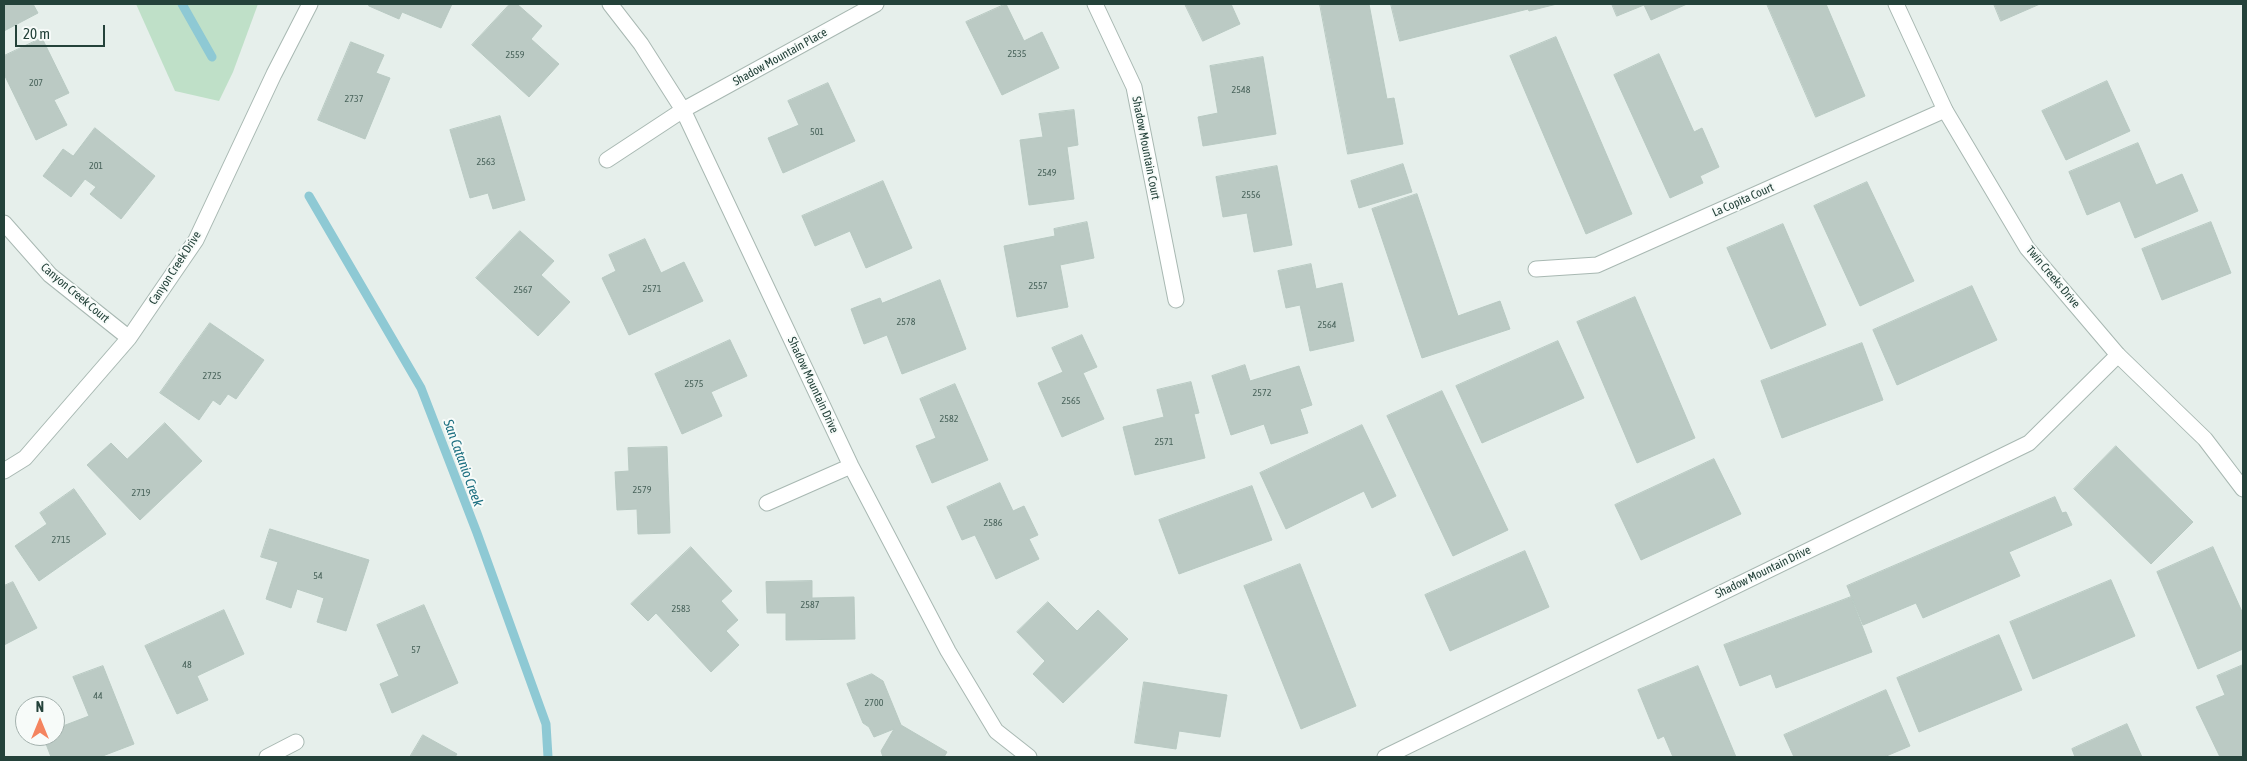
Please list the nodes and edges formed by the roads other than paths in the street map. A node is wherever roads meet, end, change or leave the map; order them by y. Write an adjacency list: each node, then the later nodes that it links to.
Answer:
1 (310, 4): 12 (street, Canyon Creek Drive)
2 (610, 4): 6 (street, Shadow Mountain Drive)
3 (876, 4): 6 (street, Shadow Mountain Place)
4 (1095, 4): 11 (street, Shadow Mountain Court)
5 (1896, 4): 7 (street, Twin Creeks Drive)
6 (684, 110): 8 (street, Shadow Mountain Place); 14 (street, Shadow Mountain Drive)
7 (1945, 110): 10 (street, La Copita Court); 13 (street, Twin Creeks Drive)
8 (607, 160)
9 (4, 223): 12 (street, Canyon Creek Court)
10 (1536, 269)
11 (1176, 300)
12 (129, 338): 15 (street, Canyon Creek Drive)
13 (2118, 355): 16 (street, Twin Creeks Drive); 21 (street, Shadow Mountain Drive)
14 (851, 466): 17 (street); 20 (street, Shadow Mountain Drive)
15 (4, 471)
16 (2243, 489)
17 (767, 503)
18 (296, 742): 19 (street)
19 (268, 757)
20 (1029, 757)
21 (1385, 757)

